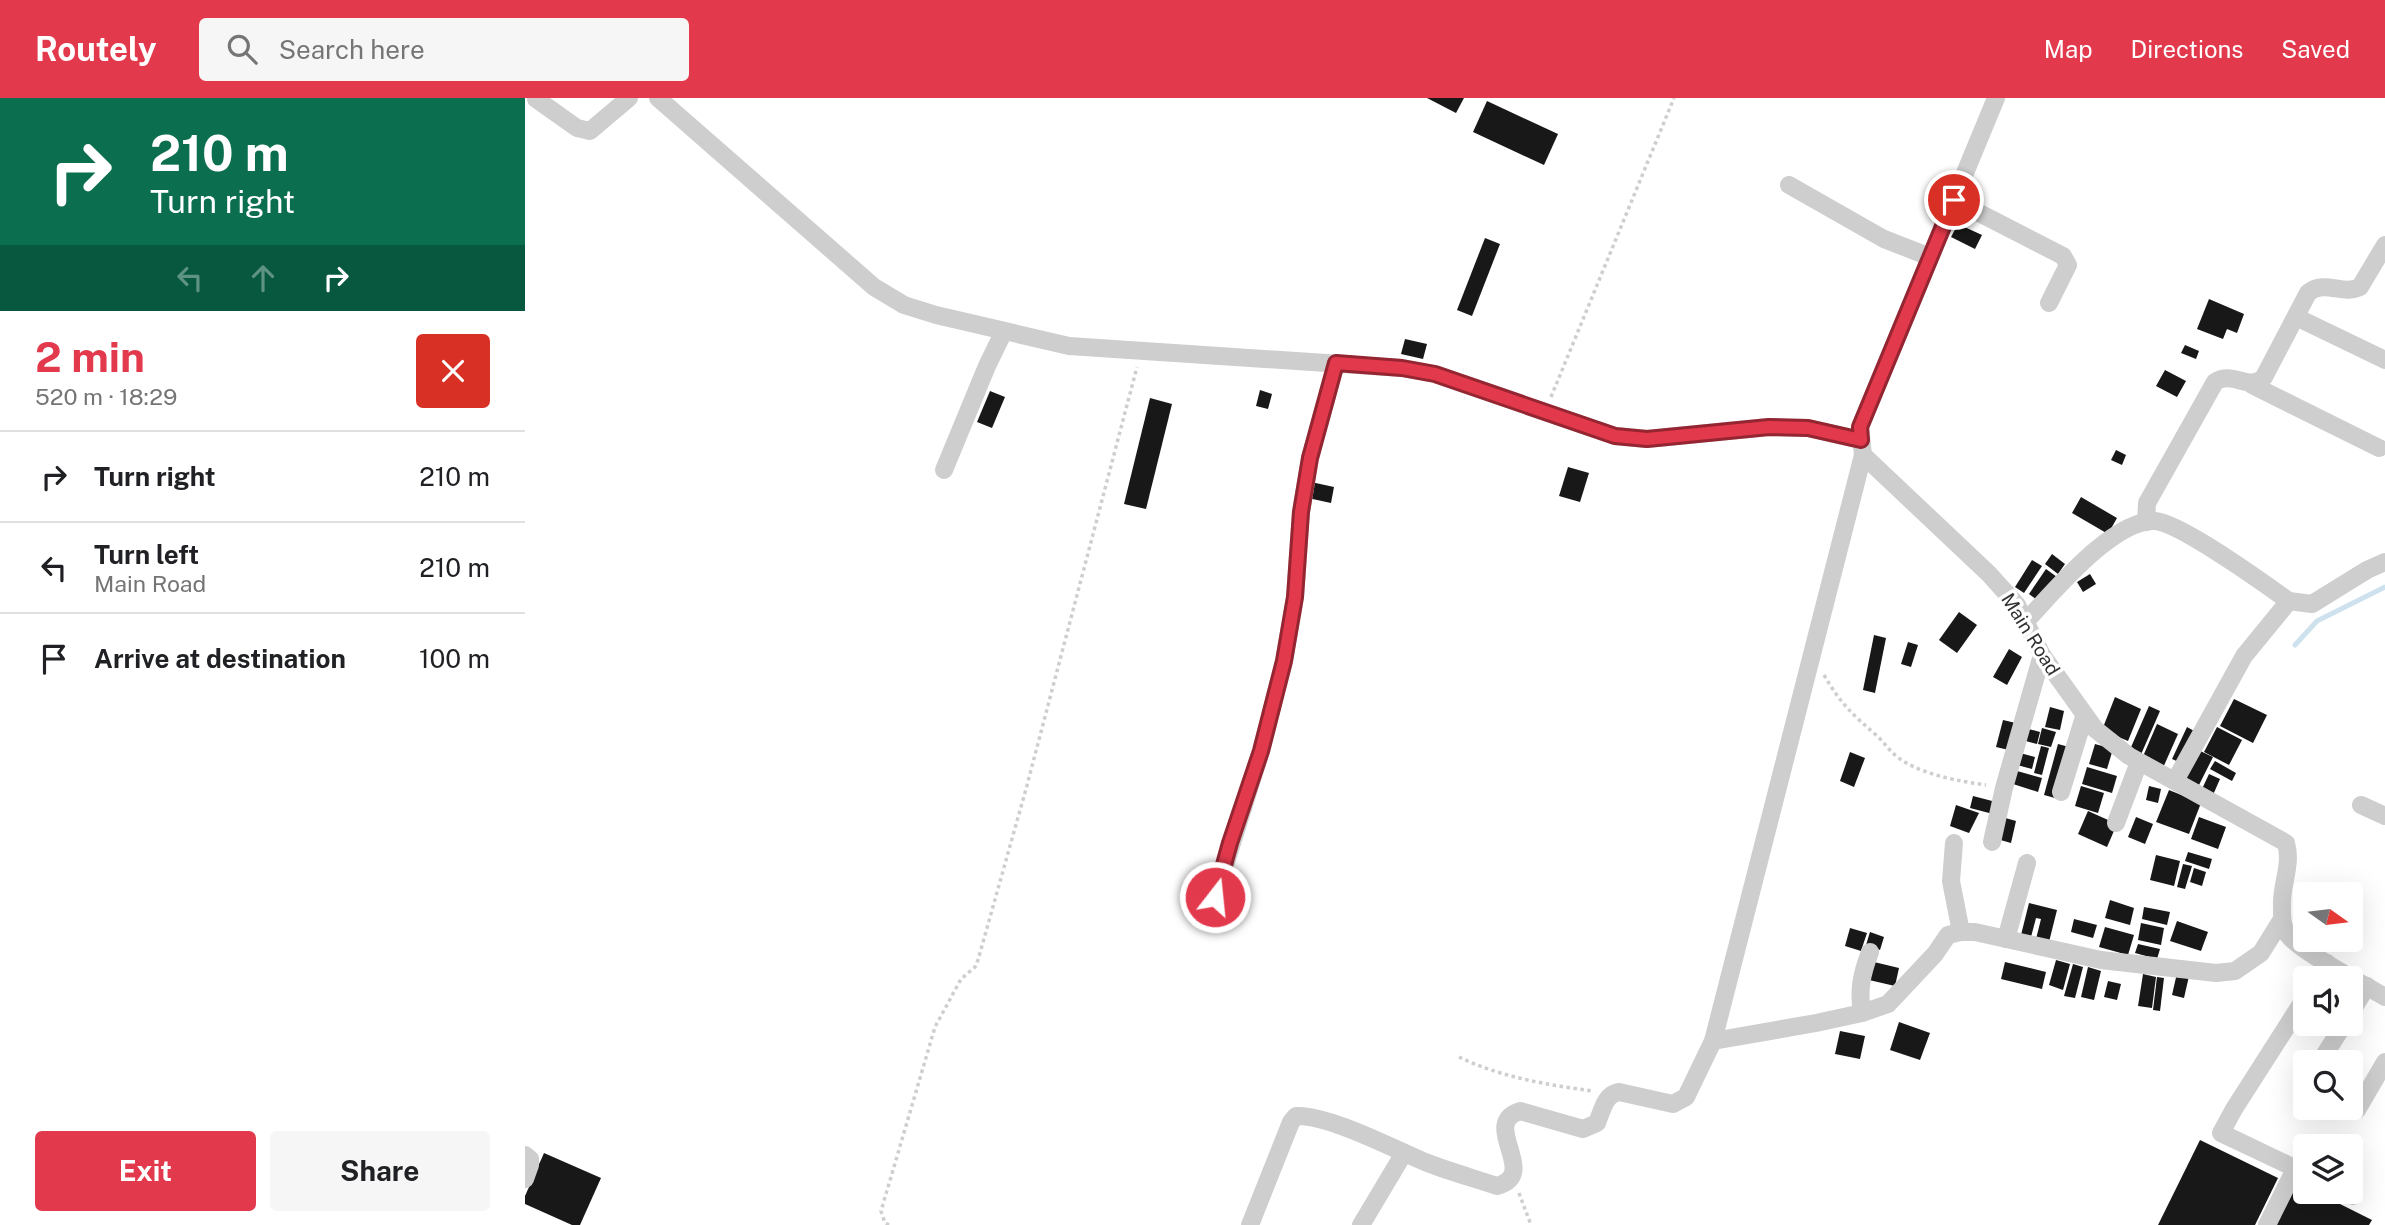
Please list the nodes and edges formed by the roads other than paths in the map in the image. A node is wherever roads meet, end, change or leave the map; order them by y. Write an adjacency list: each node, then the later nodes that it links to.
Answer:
1 (629, 98): 3 (street)
2 (1996, 98): 6 (street)
3 (536, 99)
4 (660, 99): 11 (street)
5 (1789, 184): 8 (street)
6 (1954, 200): 8 (street); 9 (street)
7 (2385, 245): 10 (street)
8 (1930, 257): 15 (street)
9 (2049, 303)
10 (2296, 317): 12 (street); 14 (street)
11 (1004, 331): 13 (street); 17 (street)
12 (2385, 360)
13 (1336, 363): 15 (street); 33 (street)
14 (2252, 385): 16 (street); 18 (street)
15 (1862, 447): 21 (street, Main Road); 45 (street)
16 (2379, 448)
17 (944, 470)
18 (2146, 522): 20 (street); 21 (street)
19 (2385, 562): 20 (street)
20 (2290, 600): 25 (street)
21 (2025, 622): 22 (street, Main Road)
22 (2042, 655): 23 (street, Main Road); 30 (street)
23 (2084, 717): 24 (street, Main Road); 26 (street)
24 (2139, 762): 25 (street, Main Road); 29 (street)
25 (2175, 781): 34 (street, Main Road)
26 (2061, 792)
27 (2361, 804): 28 (street)
28 (2385, 816)
29 (2116, 823)
30 (1992, 842)
31 (1954, 843): 35 (street)
32 (2027, 863): 36 (street)
33 (1215, 897)
34 (2282, 919): 36 (street); 38 (street)
35 (1961, 932): 36 (street); 43 (street)
36 (2006, 939)
37 (1870, 952): 43 (street)
38 (2317, 966)
39 (2363, 984): 40 (street)
40 (2368, 986): 41 (street); 42 (street)
41 (2363, 994)
42 (2385, 997)
43 (1862, 1013): 45 (street)
44 (2293, 1017): 50 (street)
45 (1713, 1041): 48 (street)
46 (2385, 1062): 47 (street)
47 (2363, 1100)
48 (1404, 1153): 53 (street); 54 (street)
49 (525, 1155): 51 (street)
50 (2293, 1168)
51 (525, 1179)
52 (2293, 1182): 55 (street)
53 (1250, 1225)
54 (1361, 1225)
55 (2267, 1225)

